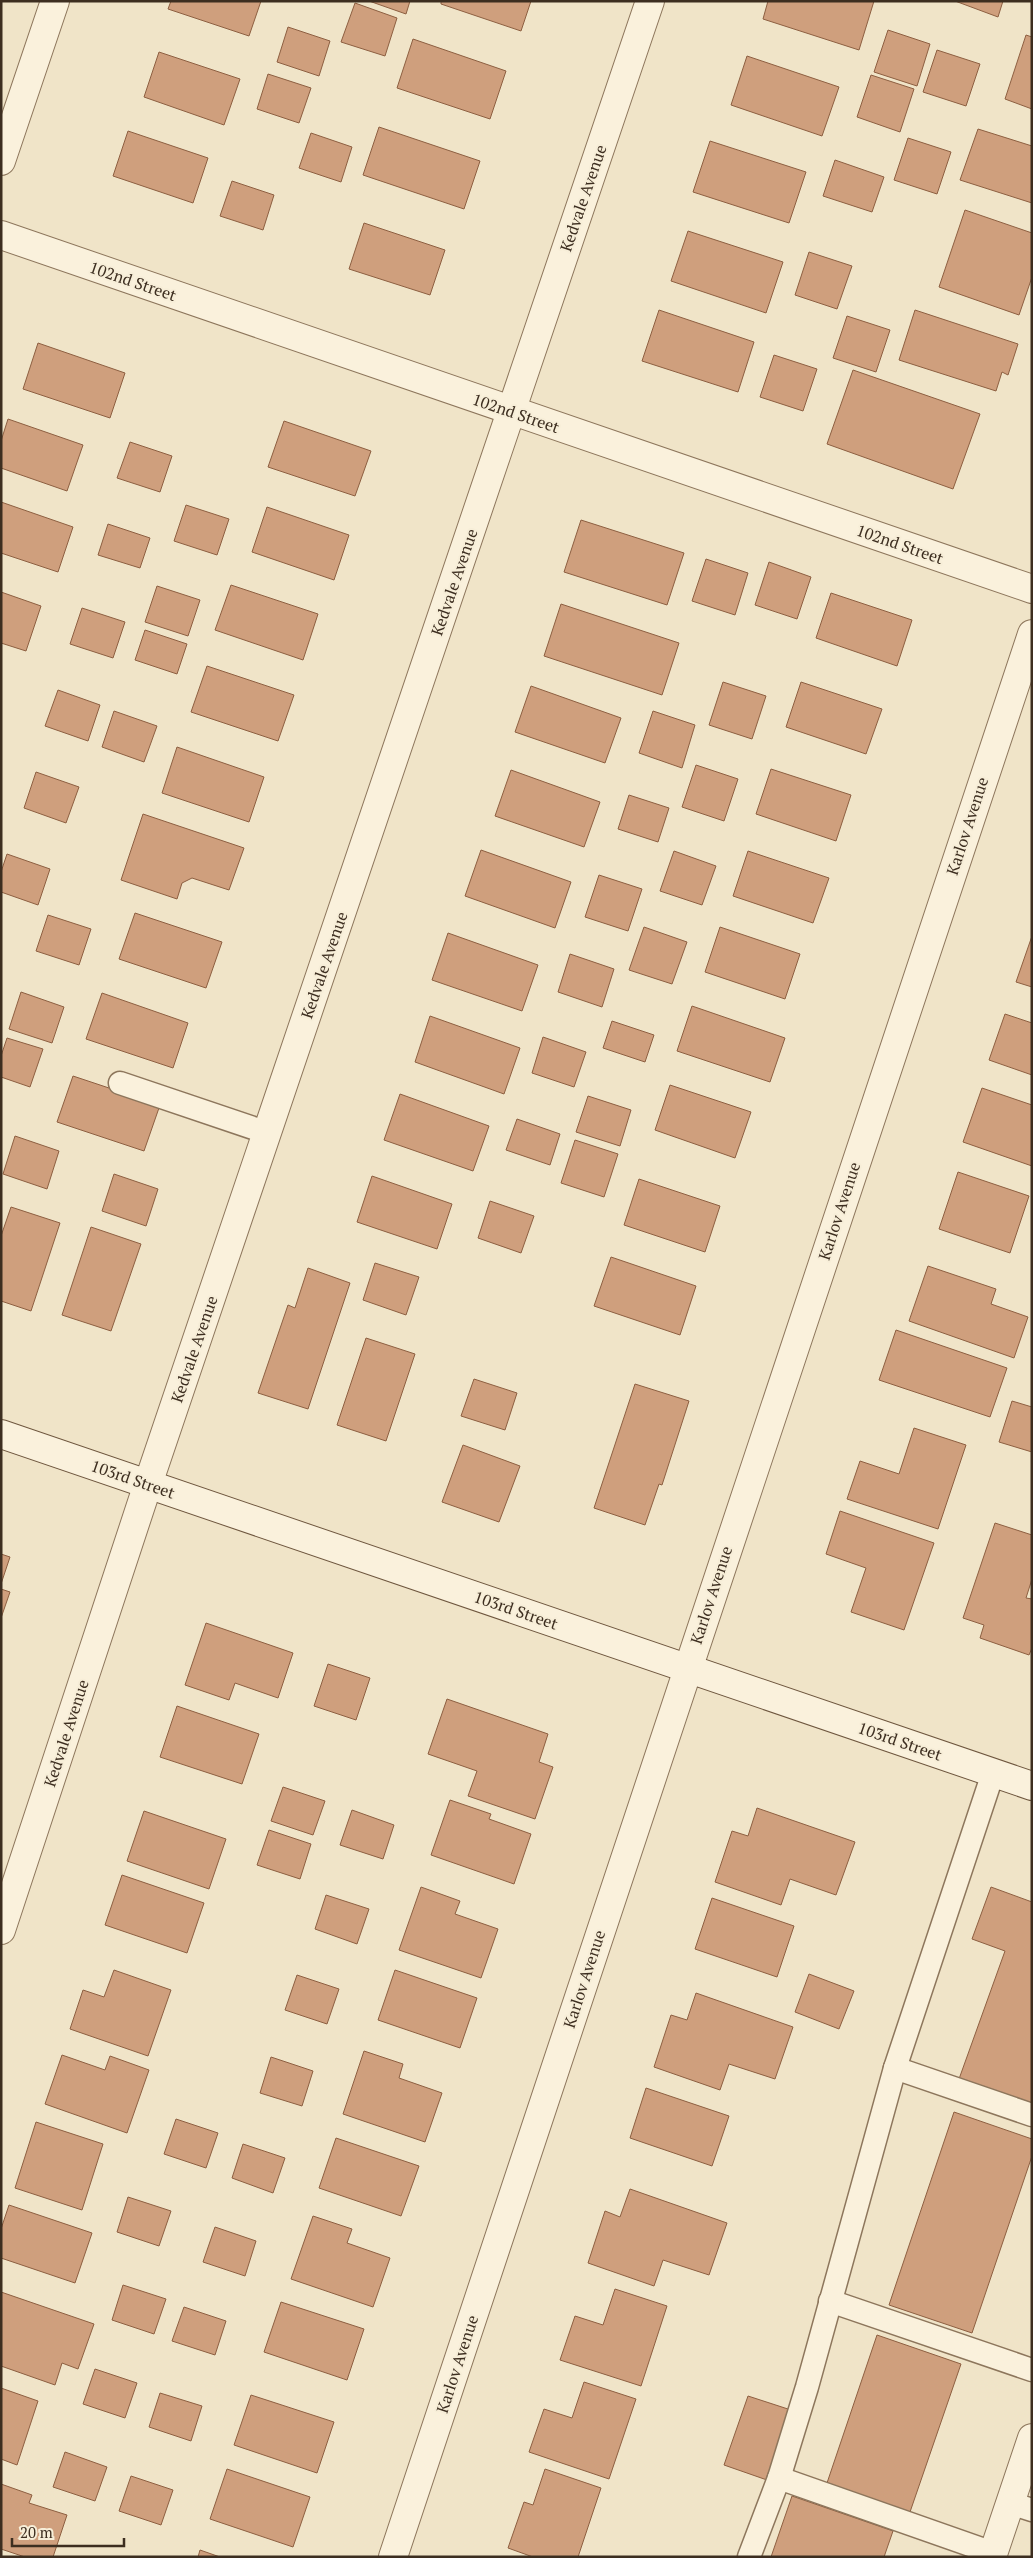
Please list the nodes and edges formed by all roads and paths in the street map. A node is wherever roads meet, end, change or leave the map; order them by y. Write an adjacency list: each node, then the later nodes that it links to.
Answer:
1 (55, 1): 3 (street)
2 (650, 1): 5 (street, Kedvale Avenue)
3 (1, 161)
4 (1, 235): 5 (street, 102nd Street)
5 (512, 412): 6 (street, 102nd Street); 9 (street, Kedvale Avenue)
6 (1032, 588)
7 (1032, 634): 12 (street, Karlov Avenue)
8 (120, 1083): 9 (lane)
9 (268, 1132): 11 (street, Kedvale Avenue)
10 (1, 1434): 11 (street, 103rd Street)
11 (148, 1484): 12 (street, 103rd Street); 15 (street, Kedvale Avenue)
12 (687, 1668): 13 (street, 103rd Street); 24 (street, Karlov Avenue)
13 (994, 1773): 14 (street, 103rd Street); 16 (lane)
14 (1032, 1786)
15 (1, 1930)
16 (895, 2068): 17 (lane); 18 (lane)
17 (1032, 2115)
18 (830, 2302): 19 (lane); 21 (lane)
19 (1032, 2370)
20 (1032, 2438): 22 (street)
21 (779, 2478): 23 (lane); 25 (lane)
22 (1021, 2506): 23 (street)
23 (993, 2555)
24 (393, 2557)
25 (749, 2557)

